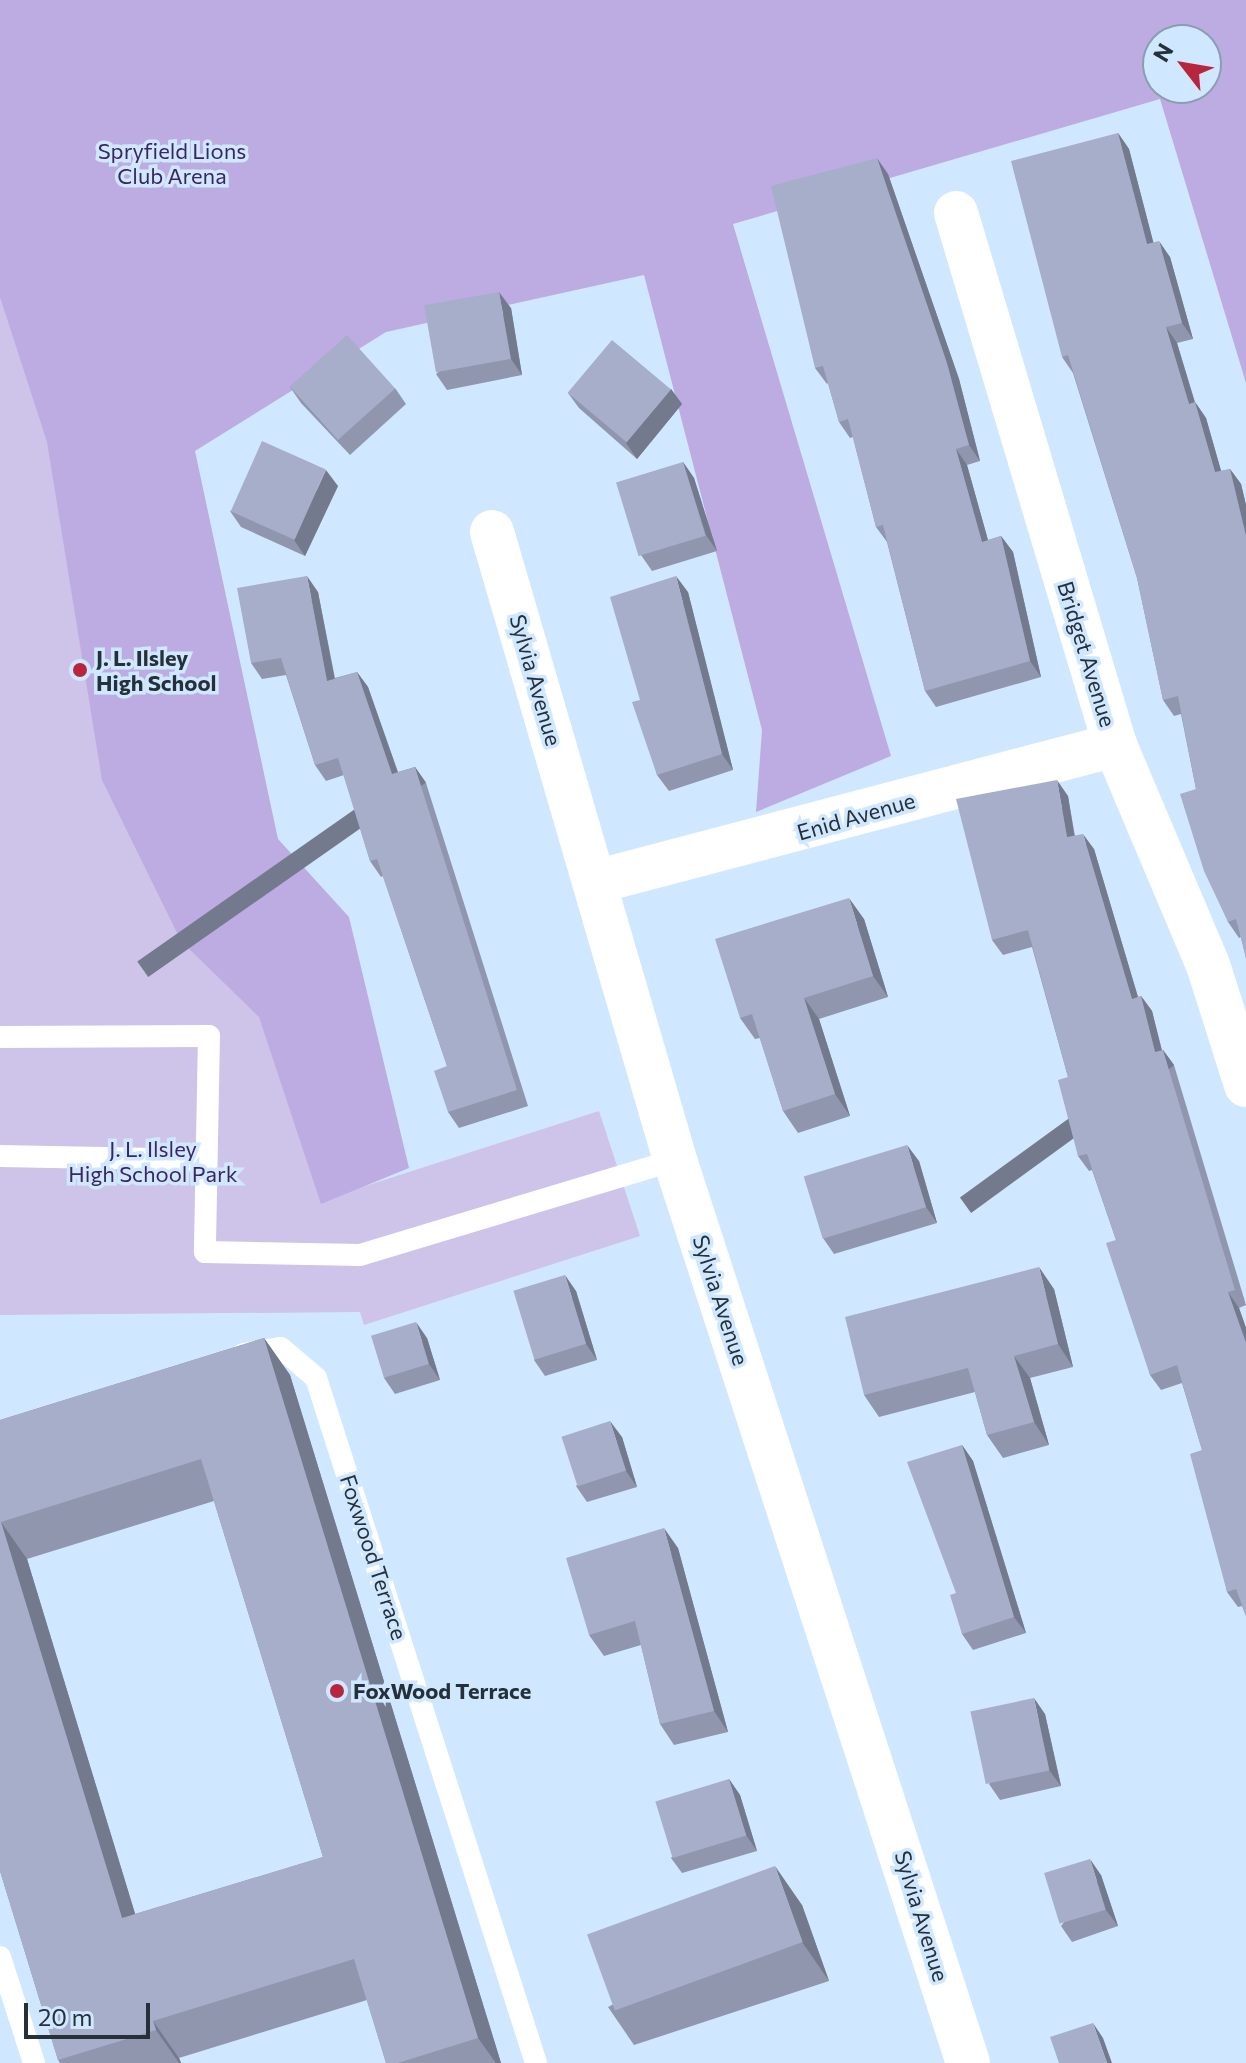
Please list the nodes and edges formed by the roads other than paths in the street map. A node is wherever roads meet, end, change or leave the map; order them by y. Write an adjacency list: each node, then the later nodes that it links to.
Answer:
1 (956, 213): 3 (street, Bridget Avenue)
2 (492, 532): 4 (street, Sylvia Avenue)
3 (1115, 745): 4 (street, Enid Avenue); 6 (street, Bridget Avenue)
4 (595, 882): 9 (street, Sylvia Avenue)
5 (0, 1037): 8 (lane)
6 (1246, 1085)
7 (0, 1156): 8 (lane)
8 (206, 1160): 9 (lane)
9 (675, 1160): 14 (street, Sylvia Avenue)
10 (214, 1364): 13 (lane, Foxwood Terrace)
11 (0, 1957): 12 (lane)
12 (34, 2063)
13 (536, 2063)
14 (968, 2063)

